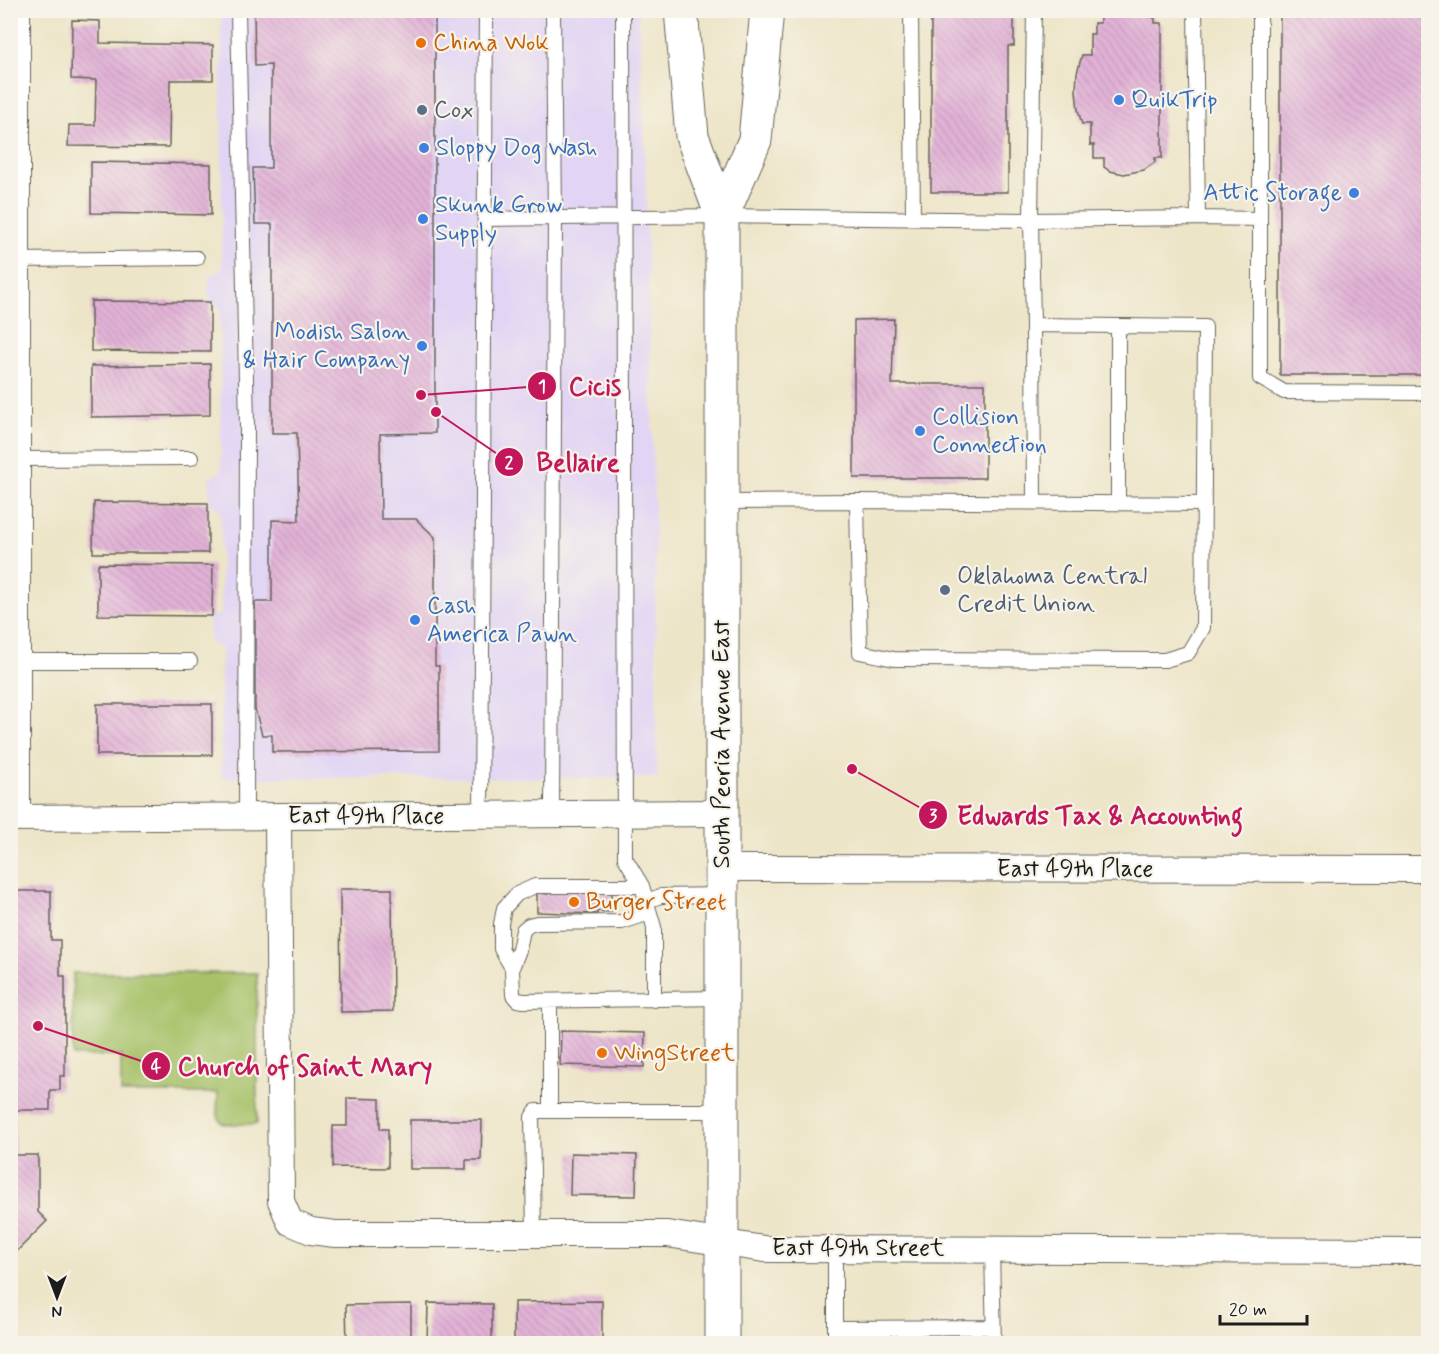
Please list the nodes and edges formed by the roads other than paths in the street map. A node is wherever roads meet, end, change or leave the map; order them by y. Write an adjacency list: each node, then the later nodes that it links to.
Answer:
1 (17, 10): 12 (street)
2 (238, 10): 39 (lane)
3 (486, 10): 17 (lane)
4 (553, 10): 18 (lane)
5 (623, 10): 14 (lane)
6 (681, 10): 13 (main road, South Peoria Avenue East)
7 (767, 10): 13 (main road, South Peoria Avenue East)
8 (911, 10): 15 (lane)
9 (1034, 10): 20 (lane)
10 (1195, 10): 16 (lane)
11 (1260, 10): 19 (lane)
12 (14, 104): 22 (street)
13 (722, 216): 14 (lane); 15 (lane); 29 (main road, South Peoria Avenue East)
14 (624, 218): 18 (lane); 36 (lane)
15 (913, 218): 20 (lane)
16 (1198, 218): 19 (lane); 20 (lane)
17 (485, 219): 18 (lane); 37 (lane)
18 (555, 219): 38 (lane)
19 (1260, 219): 25 (lane)
20 (1031, 220): 23 (lane)
21 (197, 258): 22 (lane)
22 (17, 260): 27 (street)
23 (1032, 325): 24 (lane); 30 (lane)
24 (1118, 327): 31 (lane); 32 (lane)
25 (1428, 393)
26 (191, 458): 27 (lane)
27 (16, 459): 33 (street)
28 (857, 501): 29 (lane); 30 (lane); 32 (lane)
29 (722, 502): 35 (main road, South Peoria Avenue East)
30 (1034, 502): 31 (lane)
31 (1118, 503): 32 (lane)
32 (1204, 504)
33 (17, 661): 34 (lane); 41 (street)
34 (190, 661)
35 (722, 813): 36 (street, East 49th Place); 43 (main road, South Peoria Avenue East)
36 (625, 814): 38 (street, East 49th Place); 44 (lane)
37 (481, 815): 38 (street, East 49th Place); 40 (street, East 49th Place)
38 (552, 815)
39 (246, 817): 40 (street, East 49th Place); 41 (street, East 49th Place)
40 (278, 817): 52 (street, East 49th Street)
41 (14, 818)
42 (1428, 869): 43 (street, East 49th Place)
43 (722, 882): 45 (lane); 47 (main road, South Peoria Avenue East)
44 (642, 886): 45 (lane); 46 (lane)
45 (648, 907): 46 (lane); 48 (lane)
46 (512, 968): 49 (lane)
47 (722, 998): 48 (lane); 51 (main road, South Peoria Avenue East)
48 (654, 1000): 49 (lane)
49 (549, 1001): 50 (lane)
50 (550, 1111): 51 (lane); 52 (lane)
51 (722, 1111): 53 (main road, South Peoria Avenue East)
52 (534, 1234): 53 (street, East 49th Street)
53 (723, 1243): 54 (street, East 49th Street); 60 (main road, South Peoria Avenue East)
54 (835, 1248): 55 (street, East 49th Street); 58 (lane)
55 (992, 1248): 56 (street, East 49th Street); 57 (lane)
56 (1428, 1251)
57 (993, 1327): 59 (lane); 63 (lane)
58 (835, 1328): 59 (lane); 61 (lane)
59 (914, 1328): 62 (lane)
60 (722, 1344)
61 (835, 1344)
62 (914, 1344)
63 (994, 1344)

